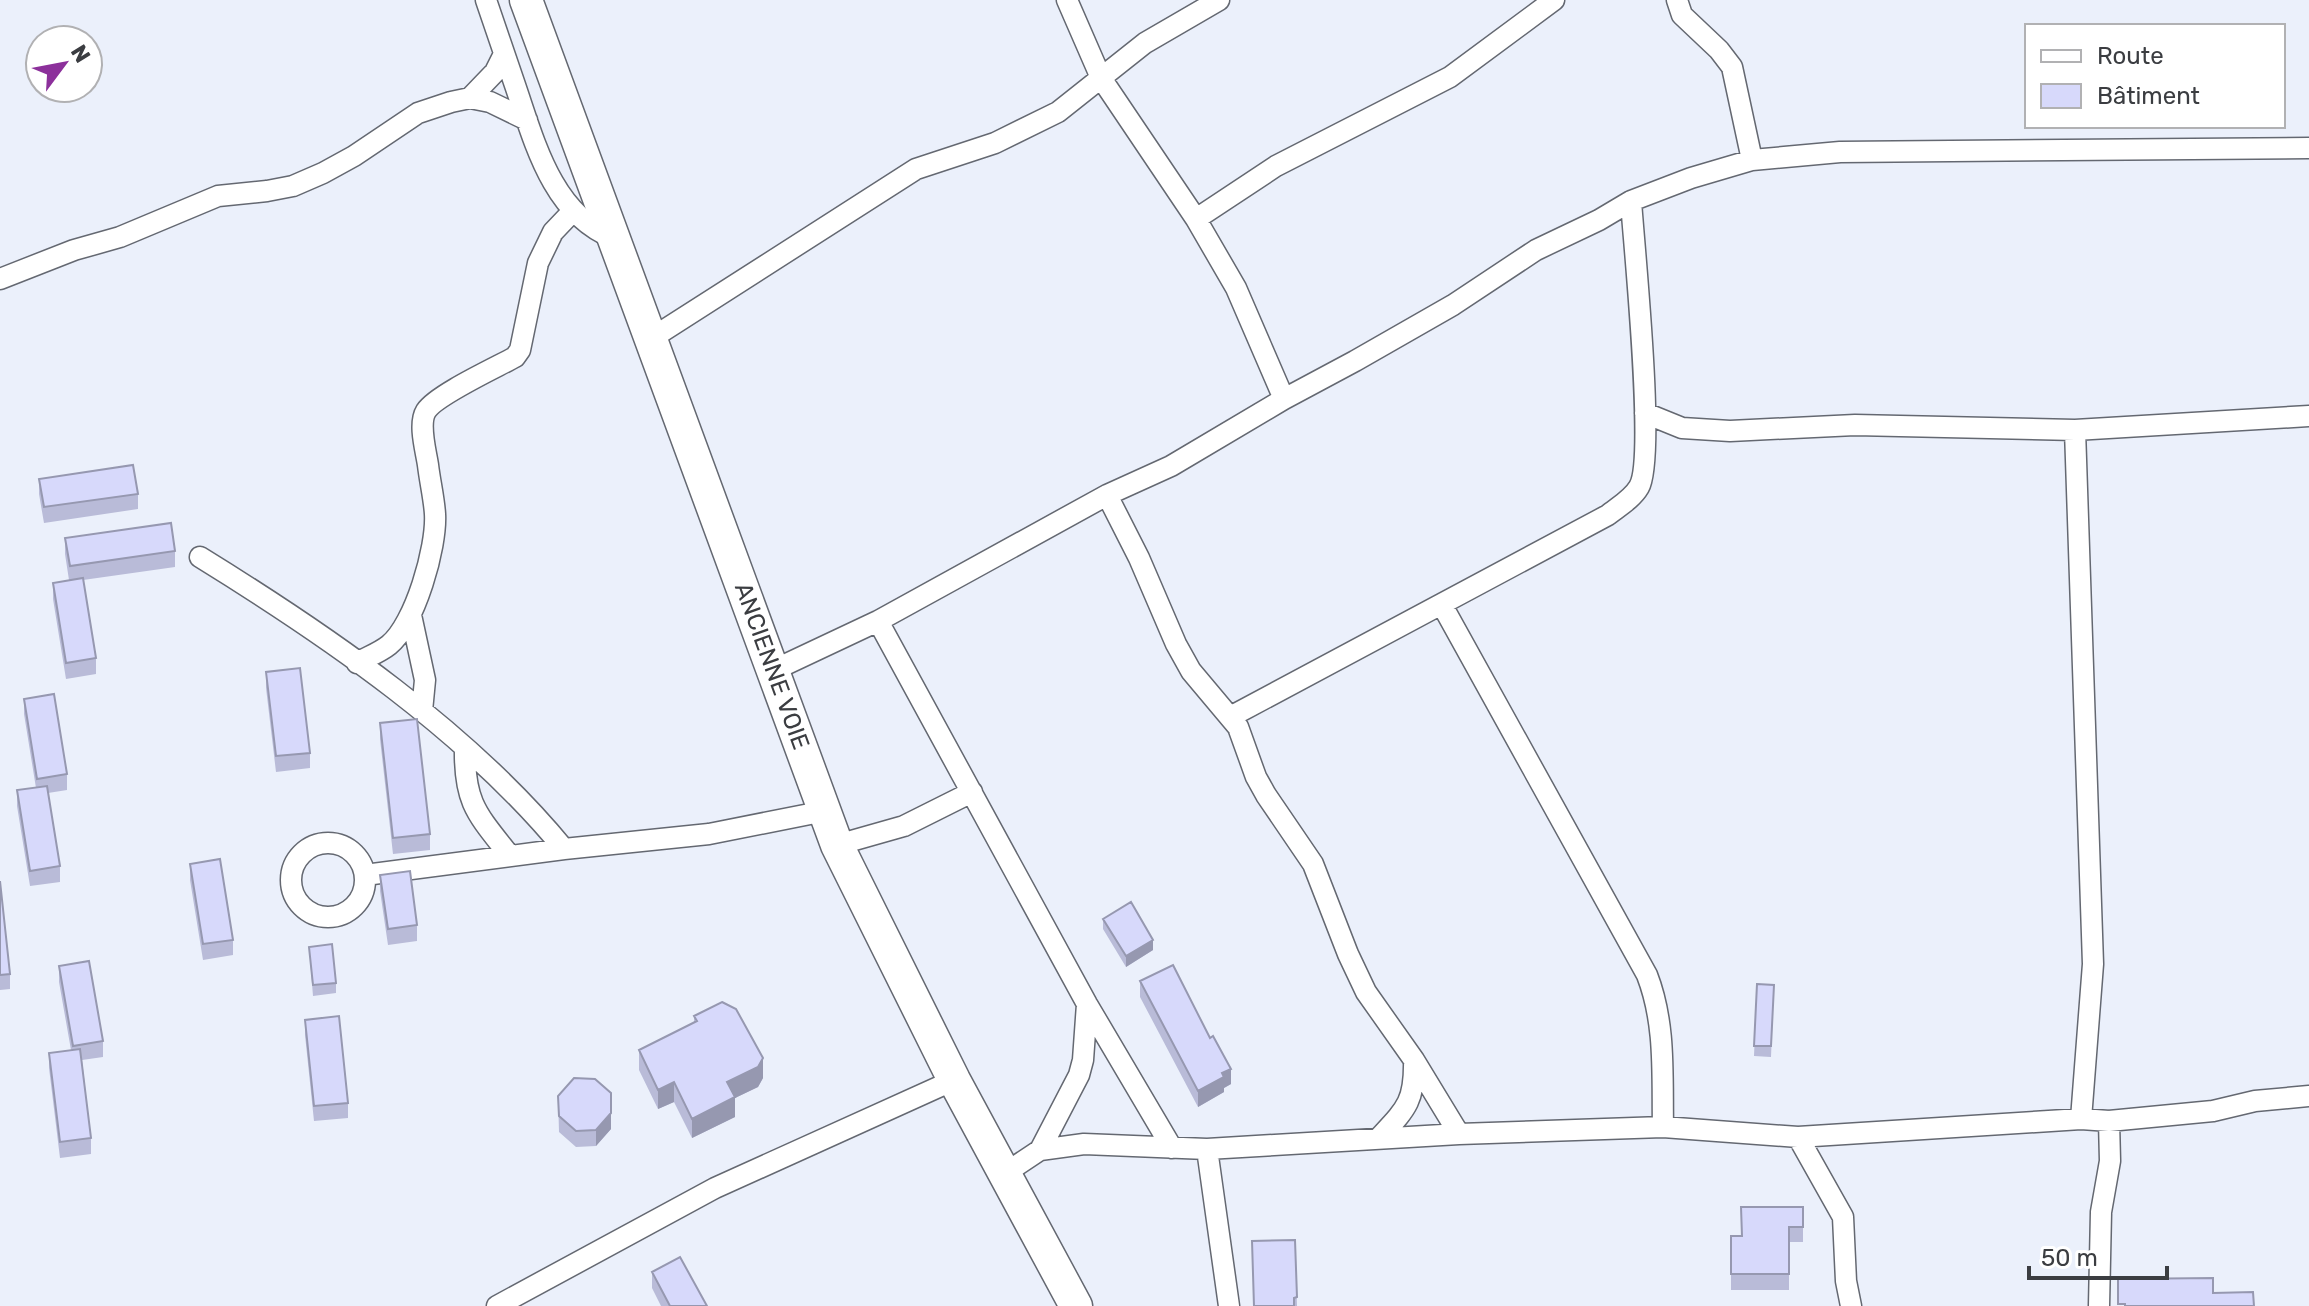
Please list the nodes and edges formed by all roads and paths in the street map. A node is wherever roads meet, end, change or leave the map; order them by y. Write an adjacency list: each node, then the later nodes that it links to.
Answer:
1 (486, 0): 7 (street)
2 (526, 0): 16 (main road, ANCIENNE VOIE)
3 (1067, 0): 8 (street)
4 (1219, 0): 8 (street)
5 (1554, 0): 15 (street)
6 (1677, 0): 12 (street)
7 (504, 54): 9 (street); 10 (street)
8 (1101, 78): 15 (street); 18 (street)
9 (470, 98): 10 (street); 17 (street)
10 (527, 120): 14 (street)
11 (2309, 148): 12 (street)
12 (1752, 160): 13 (street)
13 (1631, 201): 19 (street); 20 (street)
14 (573, 211): 16 (street); 26 (street)
15 (1196, 219): 19 (street)
16 (613, 238): 18 (main road, ANCIENNE VOIE)
17 (0, 279)
18 (652, 338): 29 (main road, ANCIENNE VOIE)
19 (1284, 399): 23 (street)
20 (1645, 413): 22 (street); 25 (street)
21 (2309, 416): 22 (street)
22 (2075, 430): 43 (street)
23 (1107, 495): 27 (street); 31 (street)
24 (200, 557): 28 (street)
25 (1442, 605): 31 (street); 45 (street)
26 (411, 615): 28 (street); 30 (street)
27 (878, 621): 29 (street); 33 (street)
28 (357, 663): 30 (street)
29 (774, 670): 34 (main road, ANCIENNE VOIE)
30 (422, 711): 32 (street)
31 (1230, 717): 40 (street)
32 (465, 748): 36 (street); 37 (street)
33 (972, 792): 35 (street); 39 (street)
34 (825, 811): 35 (main road, ANCIENNE VOIE); 36 (street)
35 (837, 845): 41 (main road, ANCIENNE VOIE)
36 (564, 849): 37 (street)
37 (510, 856): 38 (street)
38 (365, 875)
39 (1087, 1004): 49 (street); 51 (street)
40 (1414, 1060): 46 (street); 48 (street)
41 (954, 1080): 52 (main road, ANCIENNE VOIE); 53 (street)
42 (2309, 1096): 44 (street)
43 (2081, 1119): 44 (street); 47 (street)
44 (2109, 1121): 57 (street)
45 (1663, 1127): 46 (street); 47 (street)
46 (1459, 1134): 48 (street)
47 (1798, 1137): 56 (street)
48 (1378, 1139): 50 (street)
49 (1172, 1148): 50 (street); 51 (street)
50 (1207, 1149): 55 (street)
51 (1040, 1150): 52 (street)
52 (1004, 1174): 54 (main road, ANCIENNE VOIE)
53 (497, 1306)
54 (1076, 1306)
55 (1229, 1306)
56 (1851, 1306)
57 (2099, 1306)

